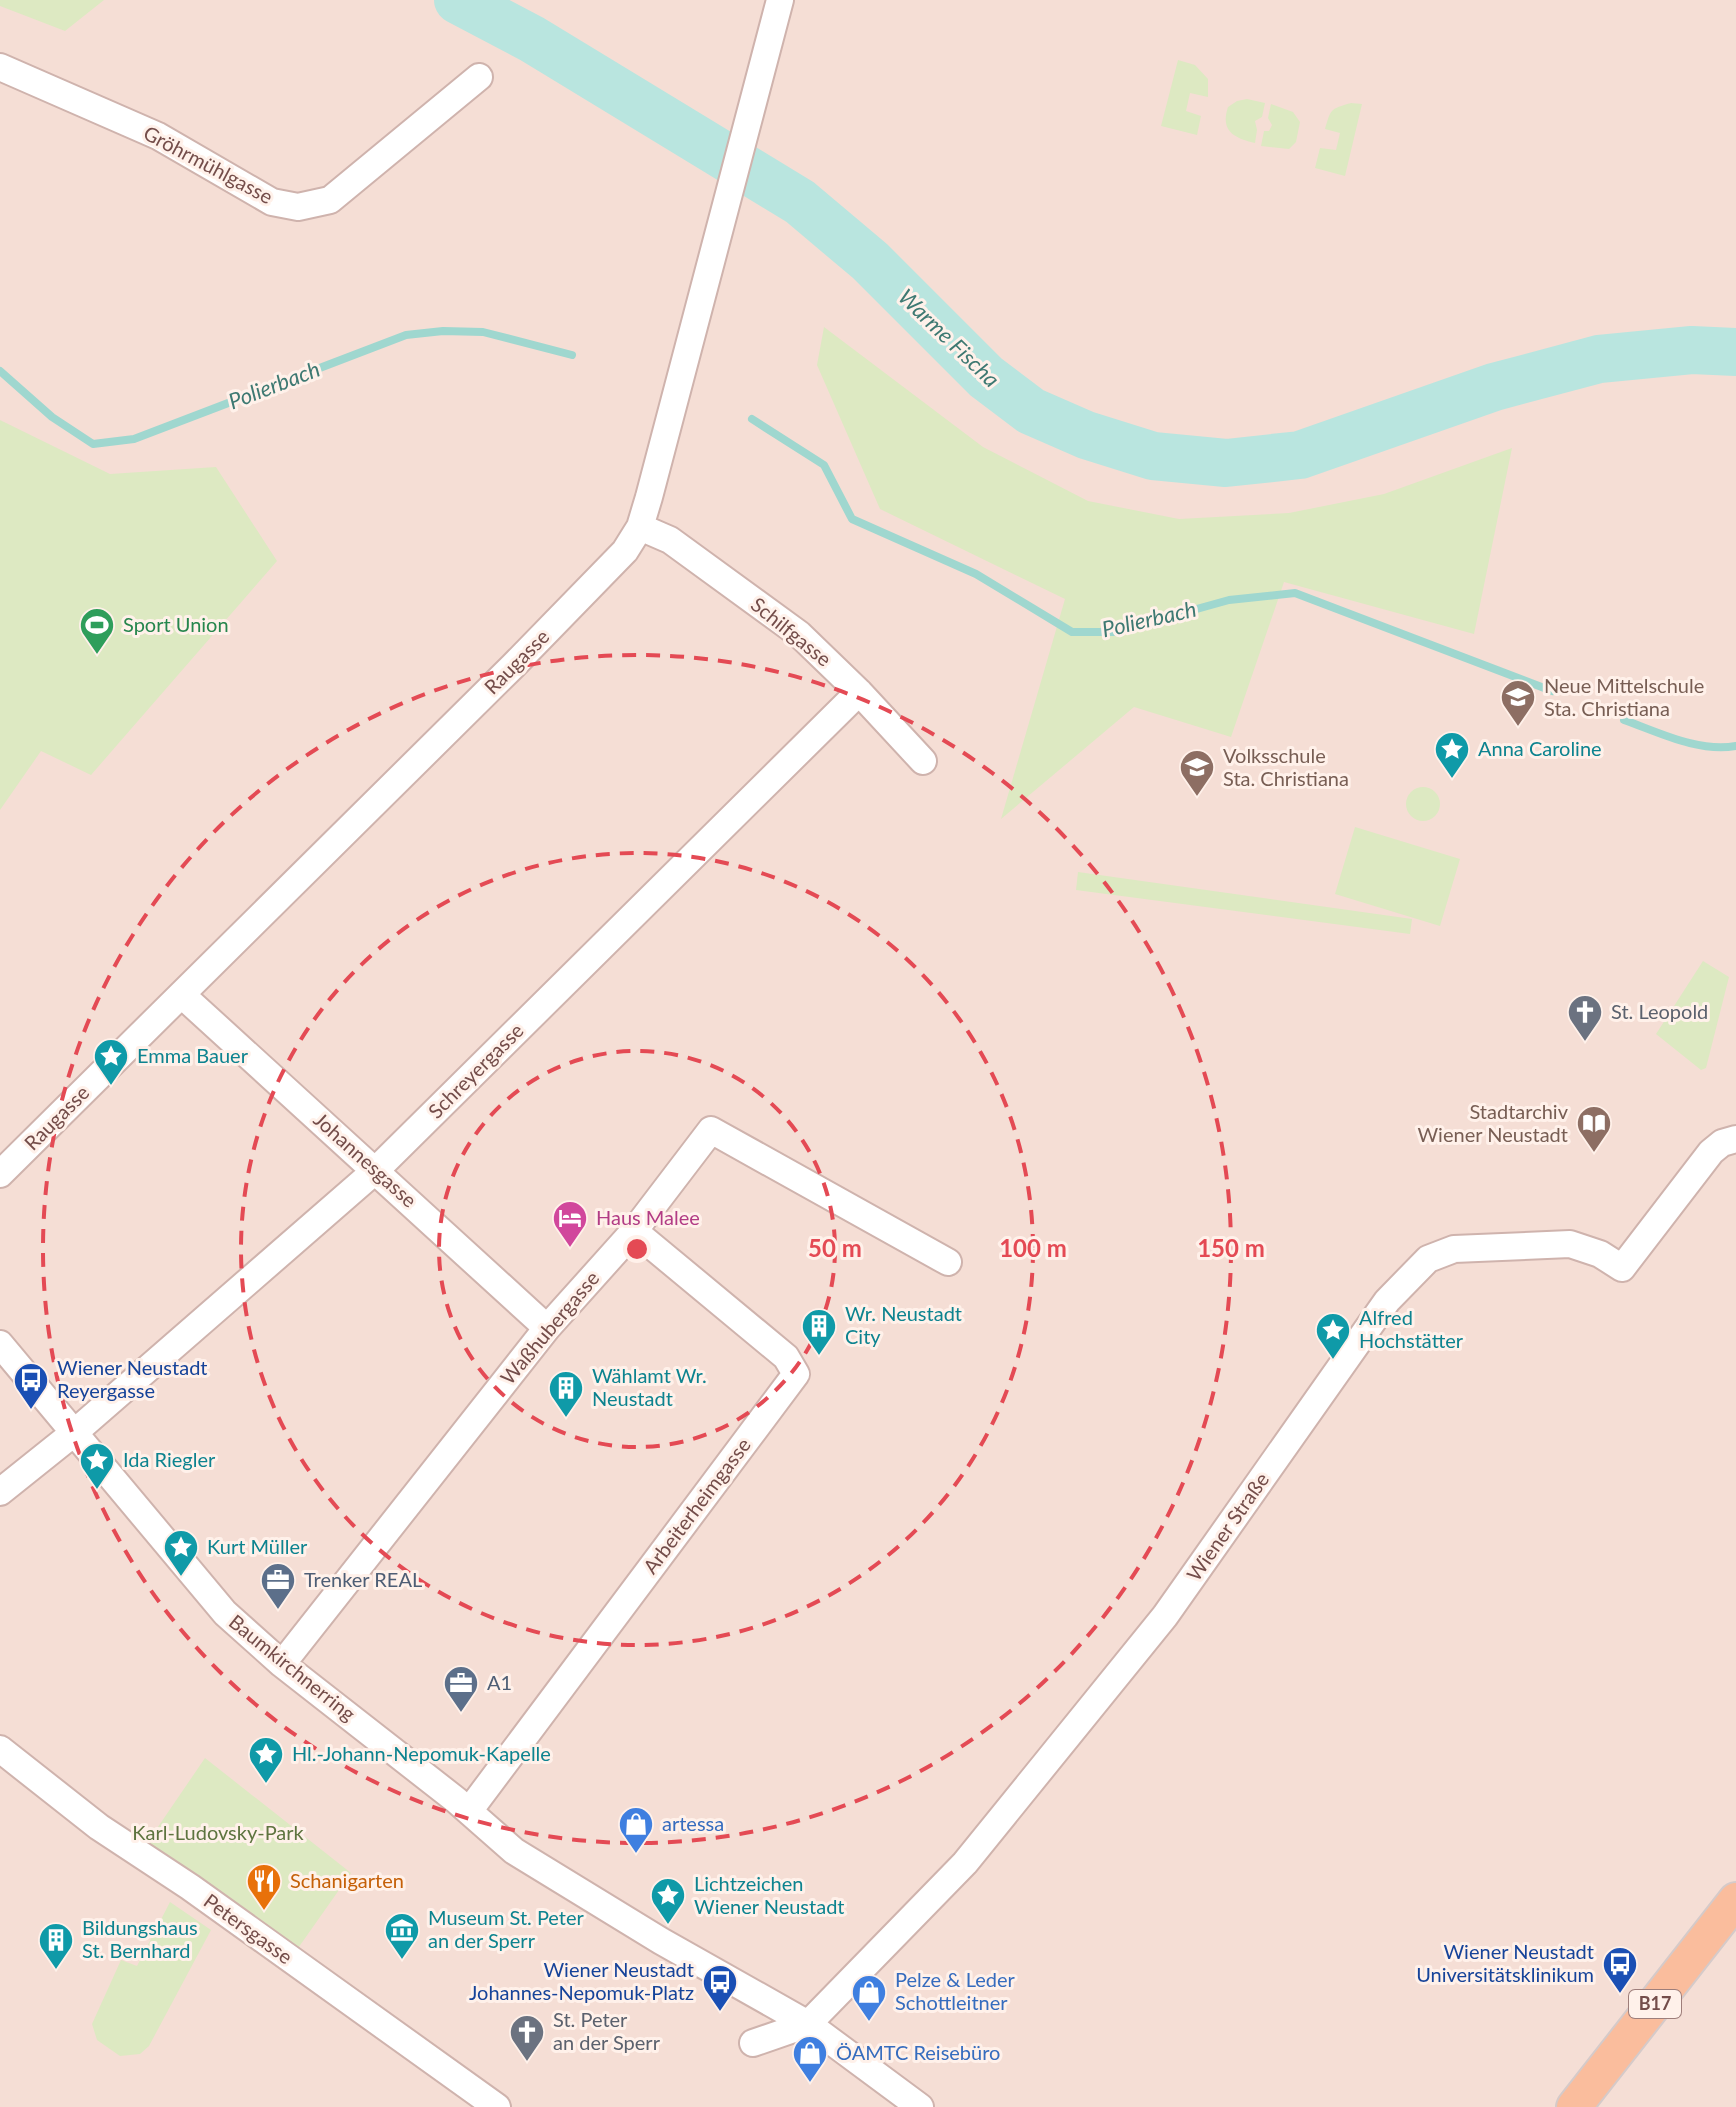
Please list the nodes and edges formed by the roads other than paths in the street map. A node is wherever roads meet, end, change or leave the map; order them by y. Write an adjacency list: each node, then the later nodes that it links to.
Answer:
1 (780, 0): 4 (street, Raugasse)
2 (0, 67): 3 (street, Gröhrmühlgasse)
3 (479, 77)
4 (640, 527): 5 (street, Schilfgasse); 7 (street, Raugasse)
5 (859, 692): 6 (street, Schilfgasse); 9 (street, Schreyergasse)
6 (923, 761)
7 (182, 995): 9 (street, Johannesgasse); 10 (street, Raugasse)
8 (1736, 1139): 21 (street, Wiener Straße)
9 (376, 1170): 13 (street, Johannesgasse); 15 (street, Schreyergasse)
10 (0, 1174)
11 (634, 1231): 12 (street, Waßhubergasse); 13 (street, Waßhubergasse); 19 (street, Arbeiterheimgasse)
12 (948, 1262)
13 (547, 1328): 17 (street, Waßhubergasse)
14 (0, 1344): 15 (street, Baumkirchnerring)
15 (75, 1432): 16 (street, Schreyergasse); 17 (street, Baumkirchnerring)
16 (0, 1492)
17 (282, 1664): 19 (street, Baumkirchnerring)
18 (0, 1749): 23 (street, Petersgasse)
19 (469, 1811): 21 (street, Baumkirchnerring)
20 (1736, 1900): 25 (main road, B17)
21 (808, 2024): 22 (street, Wiener Straße); 24 (street, Baumkirchnerring)
22 (753, 2043)
23 (497, 2107)
24 (920, 2107)
25 (1574, 2107)

